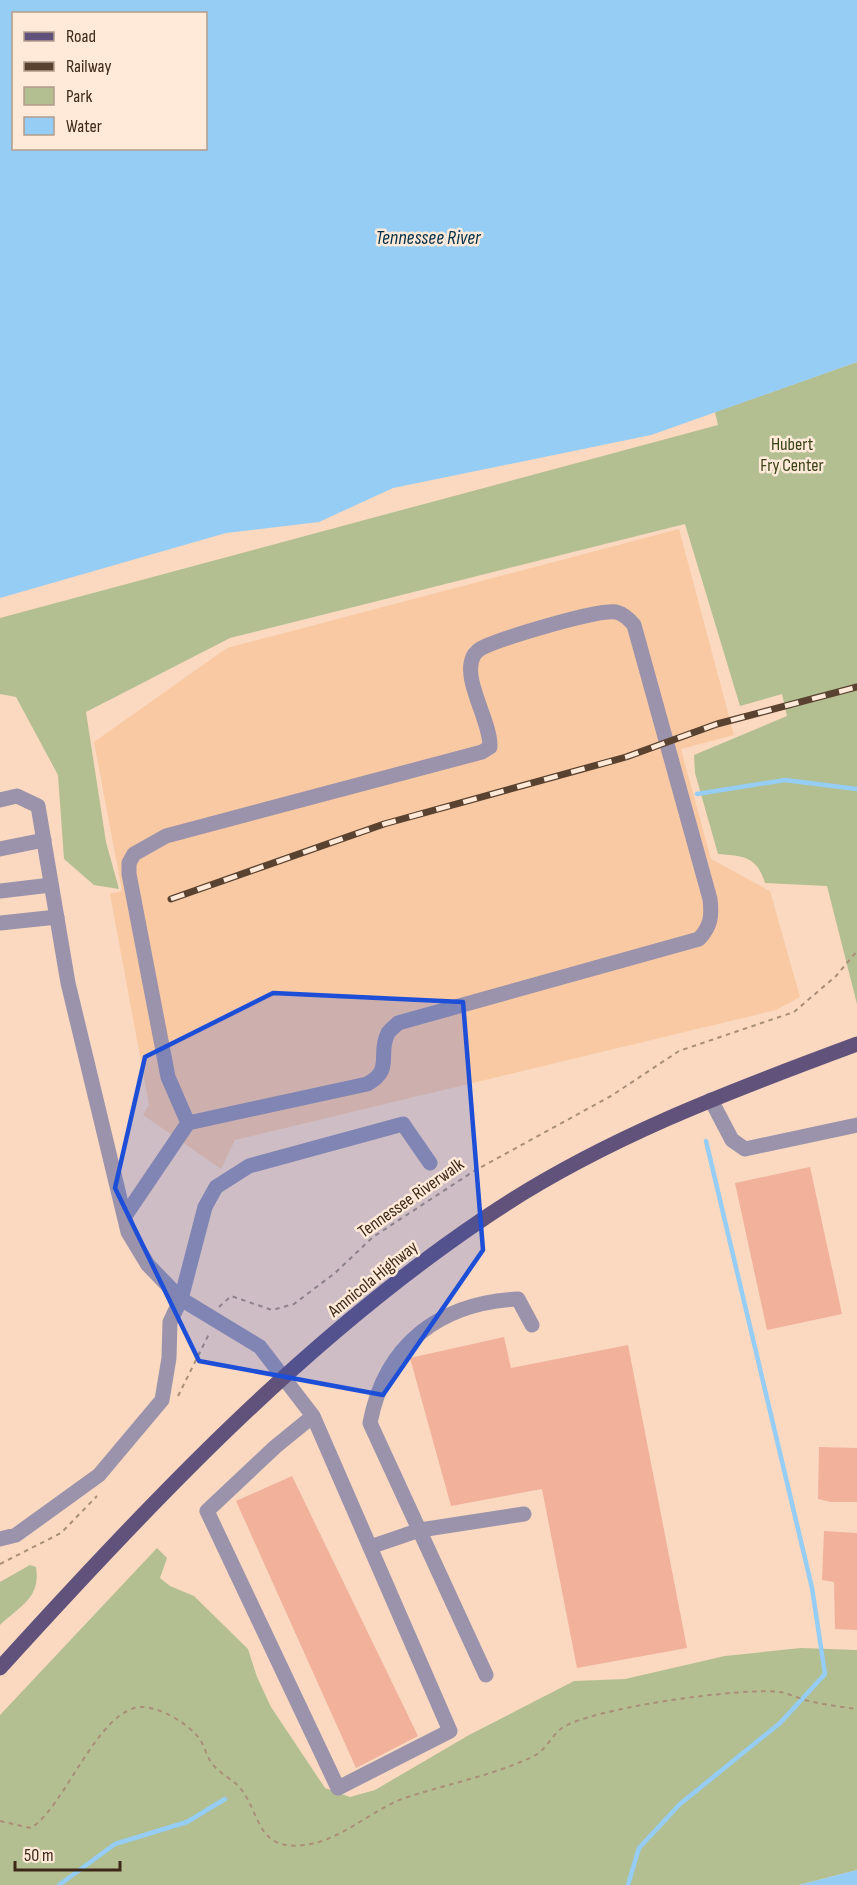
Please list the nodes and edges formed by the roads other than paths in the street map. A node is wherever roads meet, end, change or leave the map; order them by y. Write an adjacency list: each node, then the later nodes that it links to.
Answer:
1 (0, 800): 2 (street)
2 (44, 840): 3 (street); 4 (street)
3 (0, 849)
4 (51, 885): 5 (street); 6 (street)
5 (0, 891)
6 (57, 917): 7 (street); 13 (street)
7 (0, 923)
8 (857, 1044): 9 (main road, Amnicola Highway)
9 (711, 1100): 11 (street); 16 (main road, Amnicola Highway)
10 (188, 1123): 10 (street); 13 (street)
11 (857, 1125)
12 (430, 1163): 14 (street)
13 (124, 1216): 14 (street)
14 (182, 1299): 16 (street); 20 (street)
15 (532, 1325): 19 (street)
16 (285, 1378): 17 (street); 22 (main road, Amnicola Highway)
17 (313, 1416): 21 (street); 21 (street)
18 (524, 1514): 19 (street)
19 (420, 1530): 21 (street); 23 (street)
20 (0, 1539)
21 (370, 1546)
22 (0, 1668)
23 (486, 1675)

